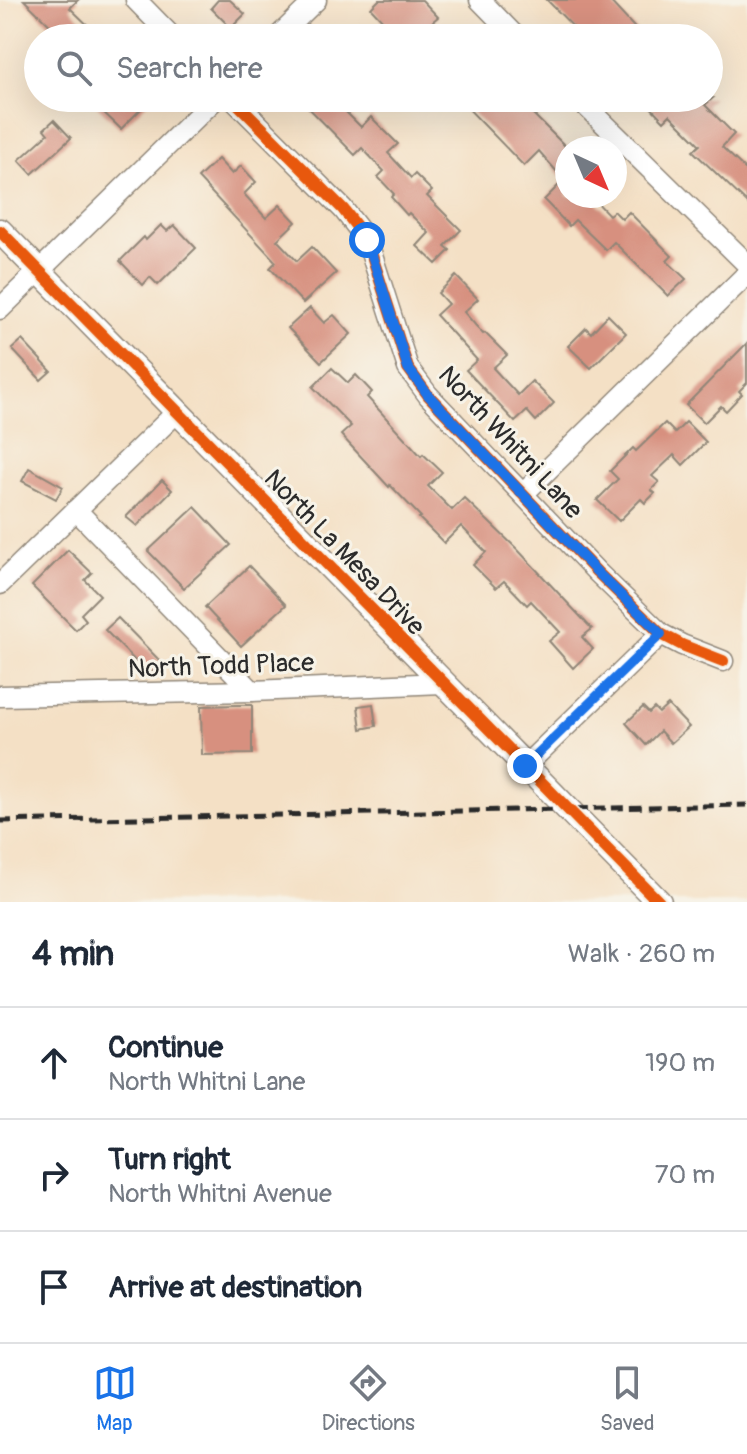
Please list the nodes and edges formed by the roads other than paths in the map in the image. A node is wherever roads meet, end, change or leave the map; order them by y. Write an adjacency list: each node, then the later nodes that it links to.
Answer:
1 (136, 0): 4 (street)
2 (316, 0): 5 (street)
3 (480, 0): 6 (street)
4 (159, 24)
5 (291, 24)
6 (503, 24)
7 (202, 112): 12 (street)
8 (246, 112): 16 (street, North Whitni Lane)
9 (592, 112): 11 (street)
10 (0, 231): 12 (street, North La Mesa Drive)
11 (747, 264)
12 (39, 271): 14 (street); 15 (street, North La Mesa Drive)
13 (747, 274): 16 (street)
14 (0, 309)
15 (177, 412): 17 (street); 21 (street, North La Mesa Drive)
16 (523, 494): 19 (street, North Whitni Lane)
17 (76, 510): 18 (street); 22 (street)
18 (0, 584)
19 (661, 634): 20 (street, North Whitni Lane); 24 (street)
20 (723, 661)
21 (443, 683): 22 (street, North Todd Place); 24 (street, North La Mesa Drive)
22 (252, 691): 23 (street, North Todd Place)
23 (0, 696)
24 (525, 766): 25 (street, North La Mesa Drive)
25 (659, 902)

